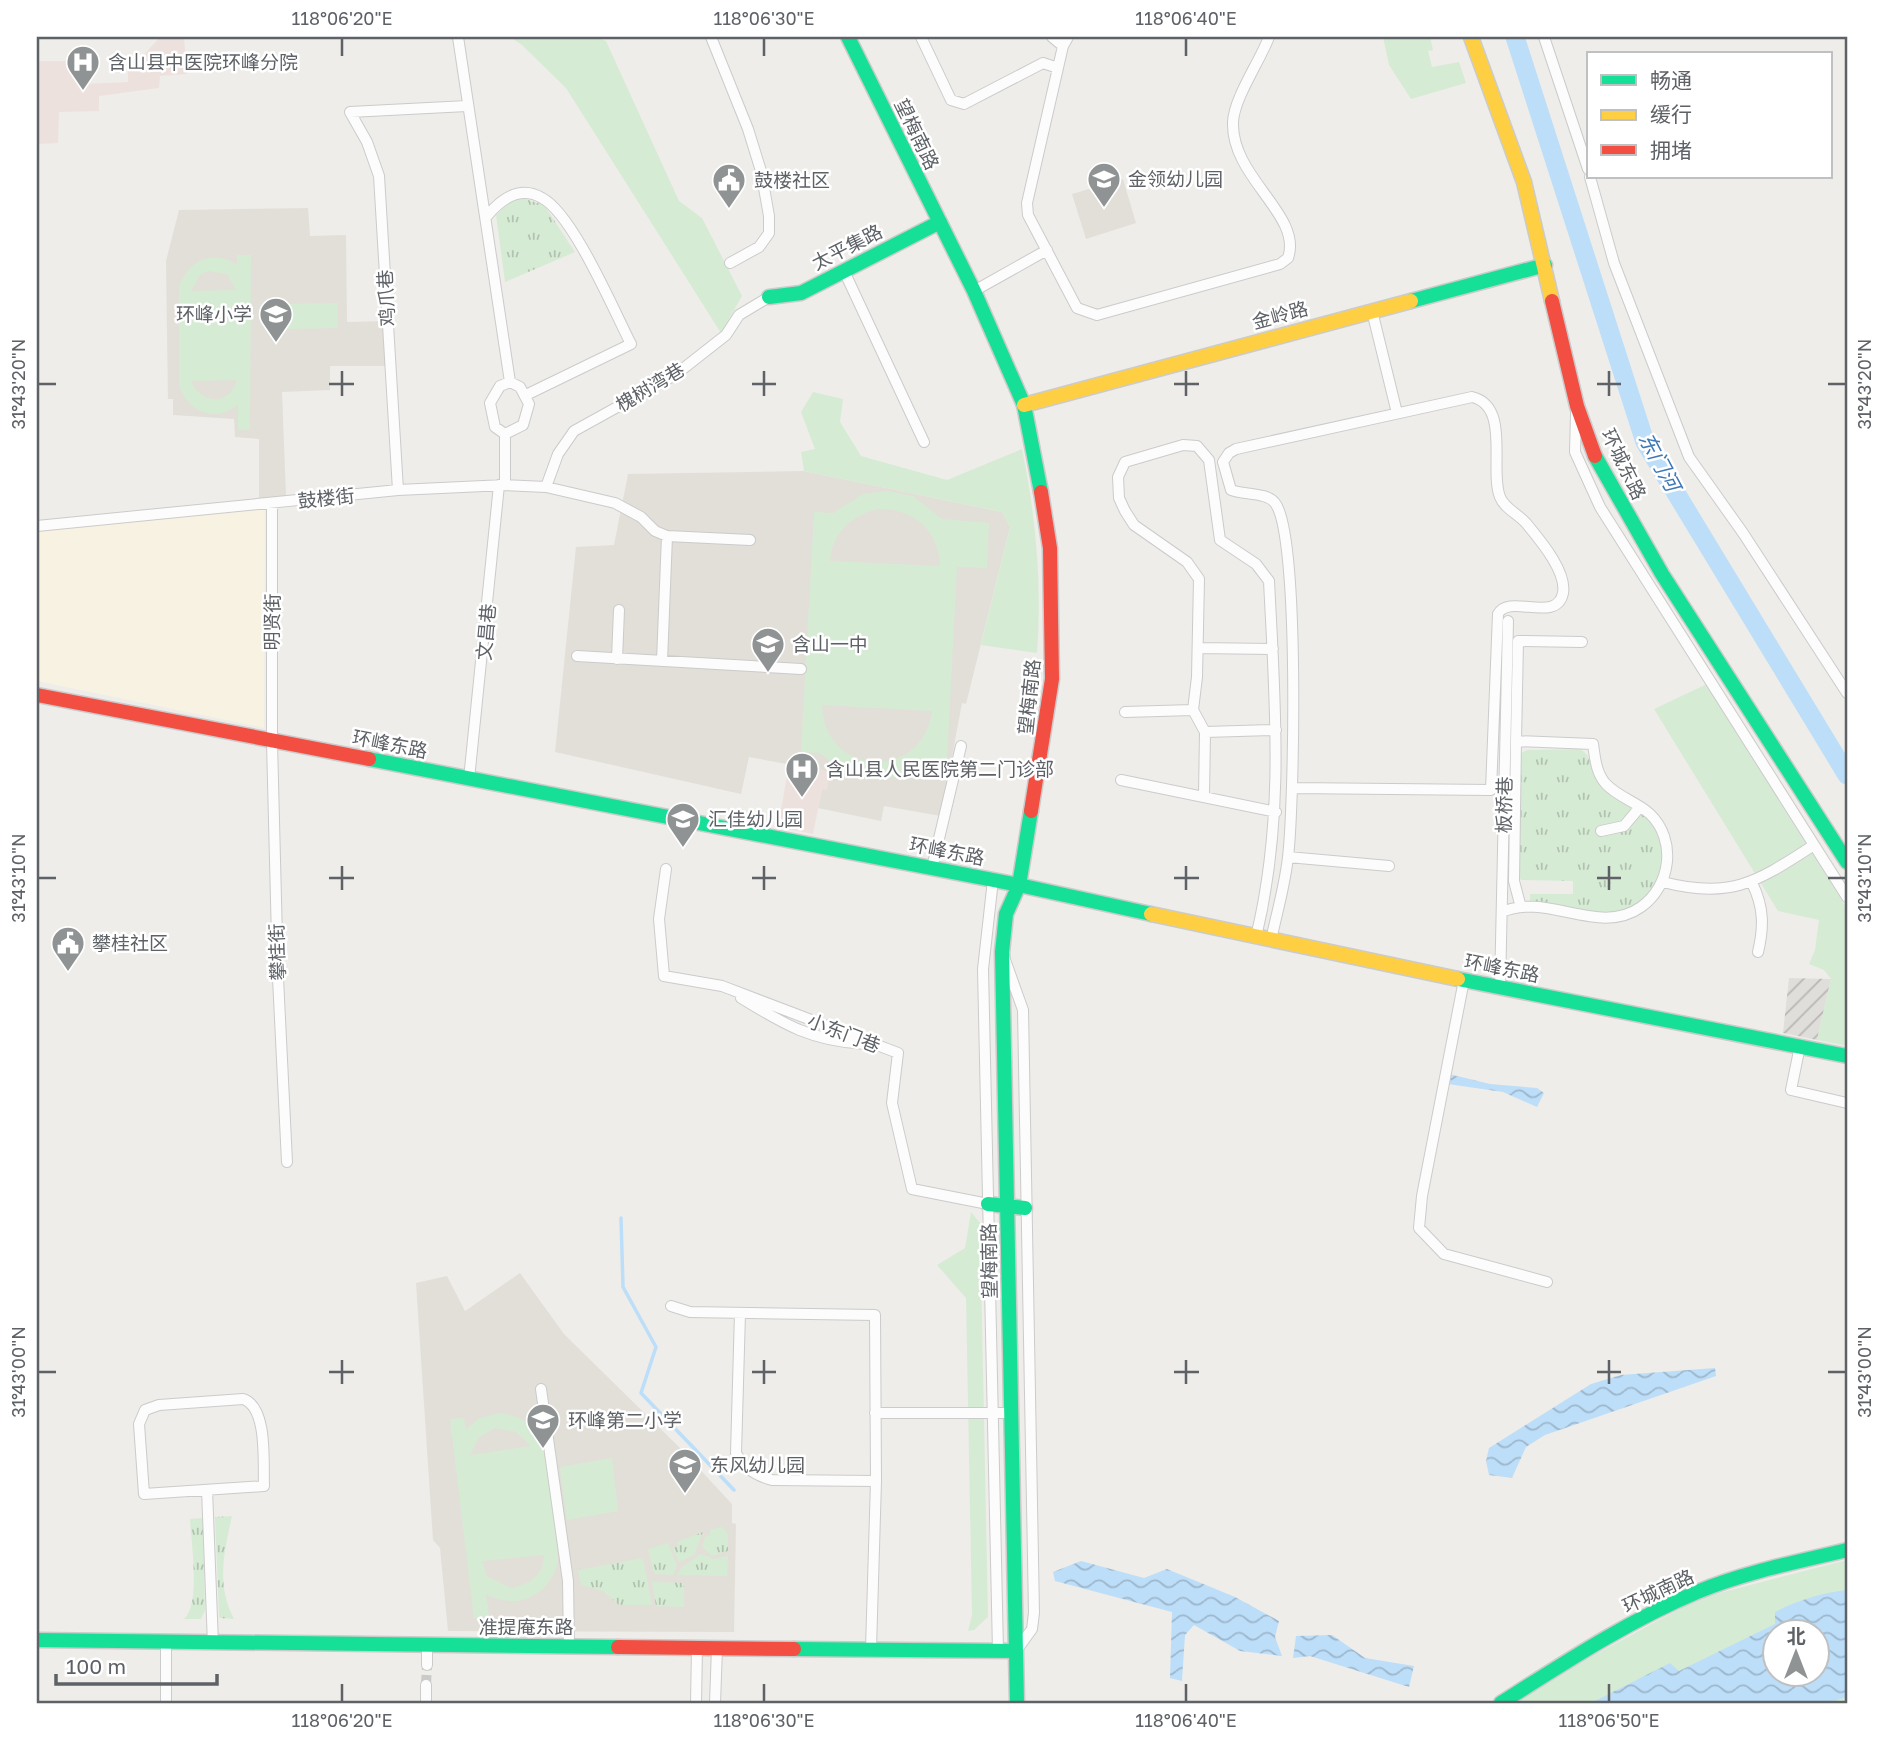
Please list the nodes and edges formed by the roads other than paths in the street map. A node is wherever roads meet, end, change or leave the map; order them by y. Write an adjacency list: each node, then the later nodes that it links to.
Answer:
1 (458, 37): 11 (street)
2 (711, 37): 17 (street)
3 (848, 37): 15 (main road, 望梅南路)
4 (921, 37): 10 (street)
5 (1052, 37): 9 (street)
6 (1269, 37): 16 (street)
7 (1471, 37): 18 (main road, 环城东路)
8 (1544, 37): 12 (street)
9 (1065, 41): 10 (street)
10 (1058, 68): 16 (street)
11 (467, 106): 14 (street); 32 (street, 鸡爪巷)
12 (1587, 166)
13 (1590, 178): 46 (street)
14 (486, 216): 23 (street); 24 (street)
15 (940, 222): 19 (main road, 太平集路); 20 (main road, 望梅南路)
16 (1047, 250): 20 (street)
17 (730, 263)
18 (1545, 265): 22 (main road, 金岭路); 26 (main road, 环城东路)
19 (844, 271): 21 (main road, 太平集路); 29 (street)
20 (974, 291): 25 (main road, 望梅南路)
21 (769, 297): 31 (street, 槐树湾巷)
22 (1372, 311): 25 (main road, 金岭路); 27 (street)
23 (510, 382): 24 (street); 28 (street)
24 (526, 395): 28 (street)
25 (1024, 404): 71 (main road, 望梅南路)
26 (1577, 406): 62 (street); 64 (main road, 环城东路)
27 (1396, 413): 57 (street); 57 (street)
28 (505, 434): 30 (street, 文昌巷)
29 (924, 442)
30 (502, 485): 31 (street, 鼓楼街); 32 (street, 鼓楼街); 55 (street, 文昌巷)
31 (546, 487): 35 (street, 鼓楼街)
32 (398, 490): 33 (street, 鼓楼街)
33 (272, 503): 34 (street, 鼓楼街); 53 (street, 明贤街)
34 (37, 526)
35 (667, 536): 36 (street); 44 (street)
36 (750, 540)
37 (619, 610): 43 (street)
38 (1508, 621): 74 (street, 板桥巷)
39 (1582, 642): 52 (street)
40 (1198, 648): 41 (street); 41 (street); 48 (street)
41 (1273, 649): 50 (street)
42 (577, 656): 43 (street)
43 (617, 659): 44 (street)
44 (662, 661): 45 (street)
45 (801, 669)
46 (1847, 693)
47 (37, 695): 53 (main road, 环峰东路)
48 (1193, 710): 49 (street); 51 (street)
49 (1125, 712)
50 (1276, 730): 51 (street); 60 (street)
51 (1205, 732): 58 (street)
52 (1516, 741): 59 (street); 73 (street)
53 (272, 742): 55 (main road, 环峰东路); 85 (street, 攀桂街)
54 (961, 746): 66 (street)
55 (469, 779): 66 (main road, 环峰东路)
56 (1121, 780): 58 (street)
57 (1292, 788): 63 (street)
58 (1203, 796): 60 (street)
59 (1640, 807): 61 (street); 69 (street)
60 (1276, 813): 75 (street)
61 (1601, 831)
62 (1814, 845): 70 (street); 72 (street)
63 (1288, 857): 65 (street); 75 (street)
64 (1847, 862)
65 (1389, 866)
66 (932, 868): 68 (main road, 环峰东路)
67 (666, 869): 79 (street, 小东门巷)
68 (993, 880): 71 (main road, 环峰东路); 86 (street)
69 (1663, 882): 70 (street); 73 (street)
70 (1752, 883): 77 (street)
71 (1019, 885): 75 (main road, 环峰东路); 76 (main road, 望梅南路)
72 (1847, 897)
73 (1520, 904): 74 (street)
74 (1502, 912): 80 (street, 板桥巷)
75 (1264, 938): 78 (main road, 环峰东路)
76 (1002, 952): 87 (main road, 望梅南路); 88 (street)
77 (1758, 952)
78 (1464, 980): 80 (main road, 环峰东路); 89 (street)
79 (722, 986): 81 (street, 小东门巷); 81 (street)
80 (1500, 988): 82 (main road, 环峰东路)
81 (875, 1044): 86 (street, 小东门巷)
82 (1800, 1046): 83 (main road, 环峰东路); 84 (street)
83 (1847, 1056)
84 (1847, 1104)
85 (287, 1162)
86 (988, 1204): 87 (main road); 94 (street)
87 (1007, 1206): 88 (main road); 95 (main road, 望梅南路)
88 (1026, 1208): 109 (street)
89 (1547, 1282)
90 (671, 1306): 91 (street)
91 (740, 1313): 93 (street); 96 (street)
92 (541, 1388): 104 (street)
93 (875, 1413): 94 (street); 96 (street)
94 (993, 1413): 95 (street); 108 (street)
95 (1012, 1413): 109 (main road, 望梅南路)
96 (876, 1481): 107 (street)
97 (208, 1490): 97 (street); 102 (street)
98 (1847, 1550): 117 (main road, 环城南路)
99 (1015, 1553): 109 (main road, 望梅南路)
100 (37, 1640): 101 (main road, 准提庵东路)
101 (166, 1643): 102 (main road, 准提庵东路); 112 (street)
102 (212, 1644): 103 (main road, 准提庵东路)
103 (427, 1646): 104 (main road, 准提庵东路); 110 (street)
104 (569, 1646): 105 (main road, 准提庵东路)
105 (697, 1648): 106 (main road, 准提庵东路); 114 (street)
106 (717, 1648): 107 (main road, 准提庵东路); 115 (street)
107 (870, 1649): 108 (main road, 准提庵东路)
108 (998, 1651): 109 (main road, 准提庵东路)
109 (1016, 1651): 116 (main road, 望梅南路)
110 (427, 1665)
111 (426, 1685): 113 (street)
112 (166, 1703)
113 (426, 1703)
114 (696, 1703)
115 (715, 1703)
116 (1017, 1703)
117 (1501, 1703)

